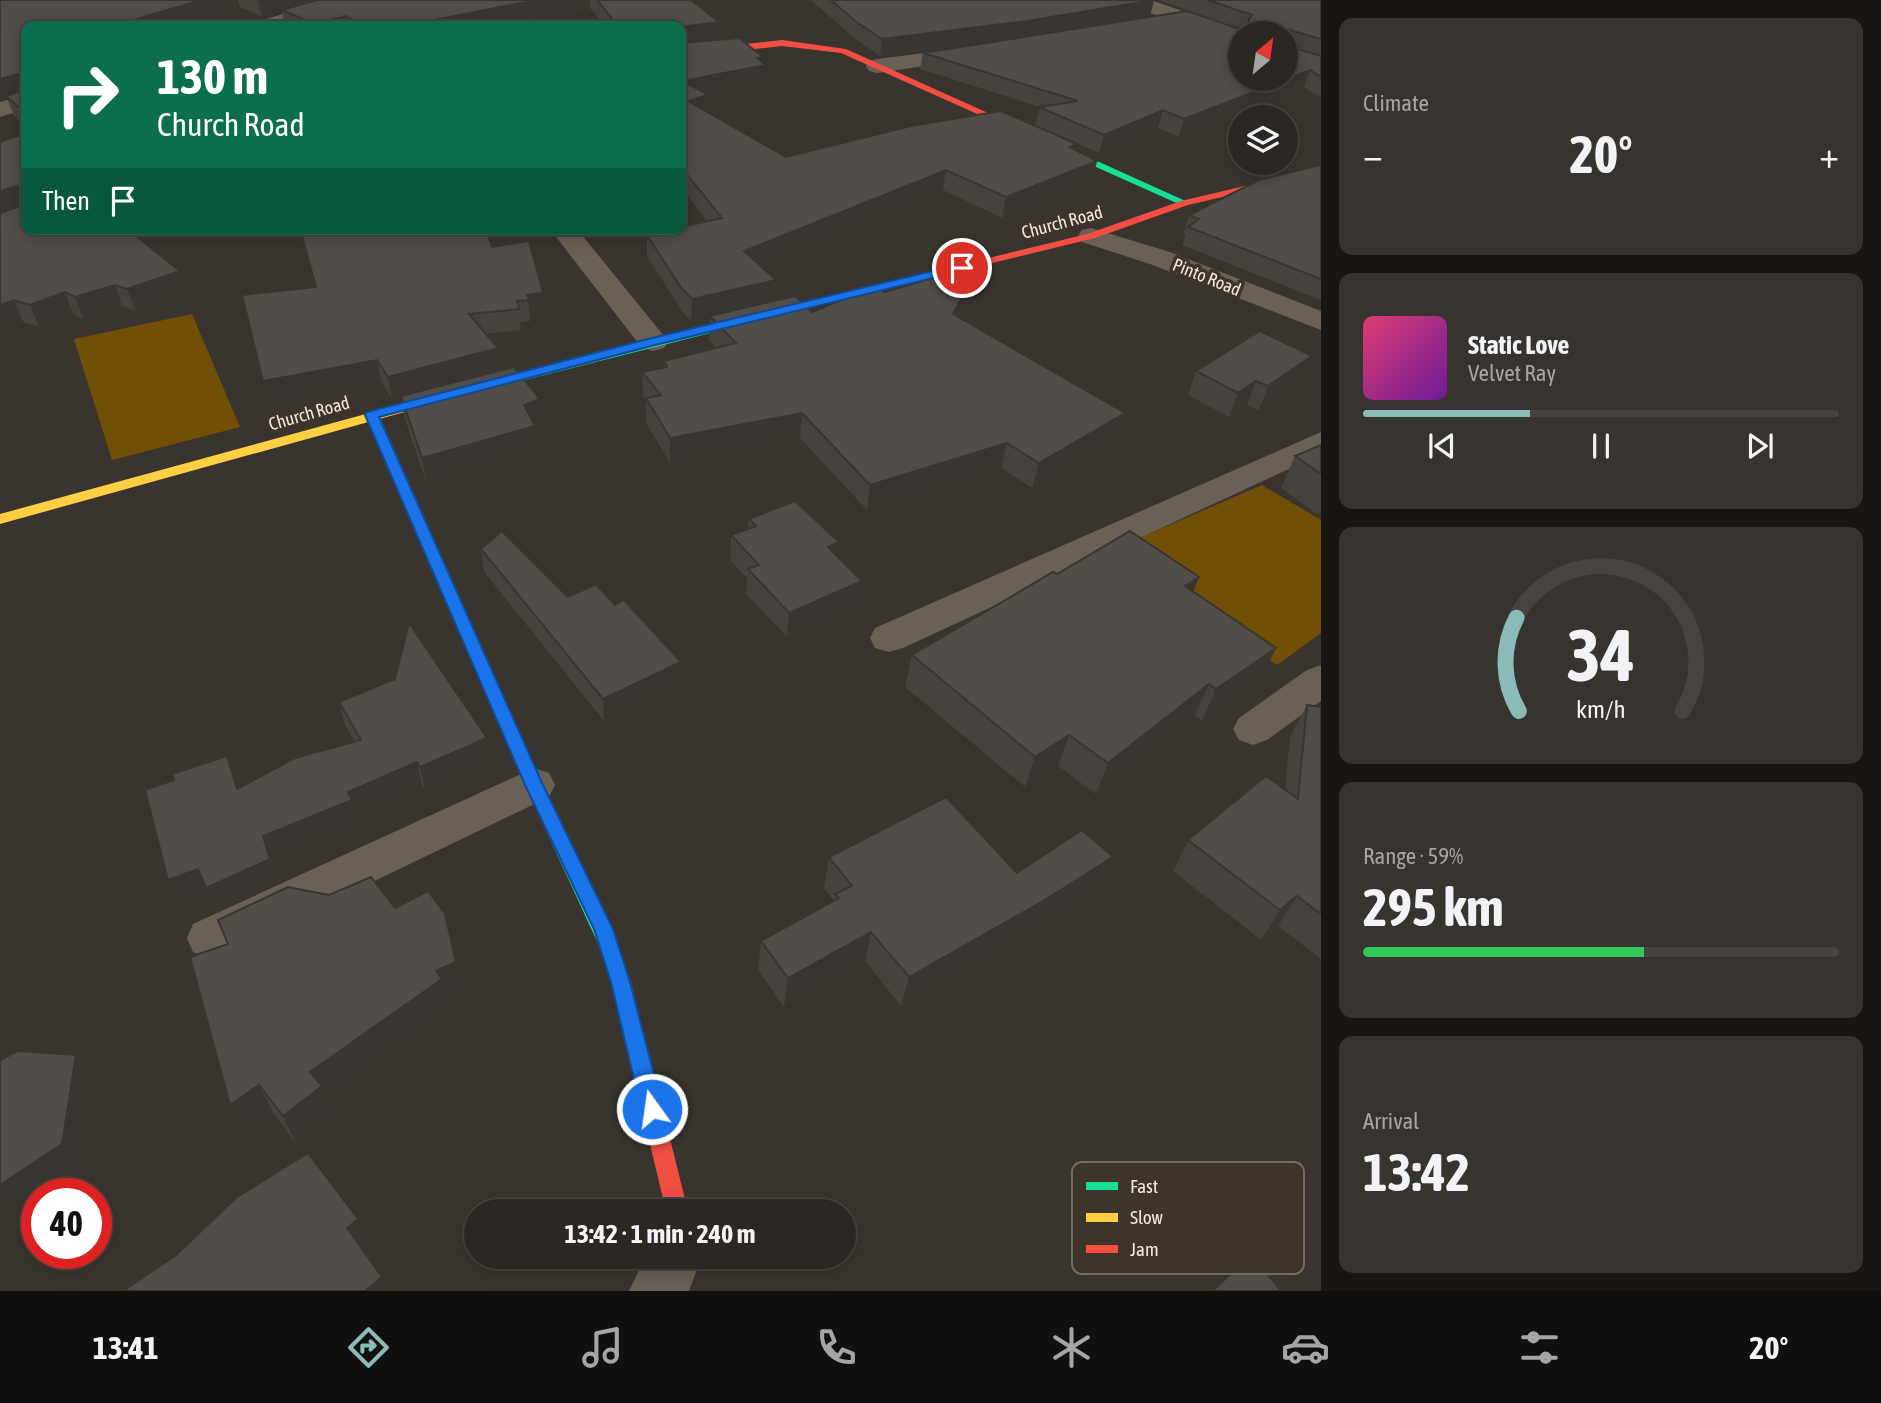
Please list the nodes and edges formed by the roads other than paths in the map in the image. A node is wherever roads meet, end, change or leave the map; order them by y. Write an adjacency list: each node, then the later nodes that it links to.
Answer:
1 (352, 0): 4 (street)
2 (1132, 0): 3 (street)
3 (1184, 19): 5 (street); 6 (street)
4 (280, 21)
5 (1144, 26)
6 (1228, 34)
7 (997, 49): 9 (street)
8 (686, 53): 9 (street)
9 (877, 66): 13 (street)
10 (21, 103): 11 (street)
11 (0, 110)
12 (1321, 171): 13 (street, Church Road)
13 (1185, 203): 15 (street, Church Road)
14 (568, 235): 17 (street)
15 (1091, 236): 16 (street, Pinto Road); 17 (street, Church Road)
16 (1321, 321)
17 (653, 342): 18 (street, Church Road)
18 (372, 415): 20 (street, Church Road); 24 (street)
19 (1321, 442): 21 (street)
20 (0, 519)
21 (890, 638)
22 (1321, 680): 23 (street)
23 (1253, 729)
24 (534, 785): 25 (street); 26 (street)
25 (210, 938)
26 (674, 1199)
27 (669, 1269): 28 (street)
28 (657, 1291)

